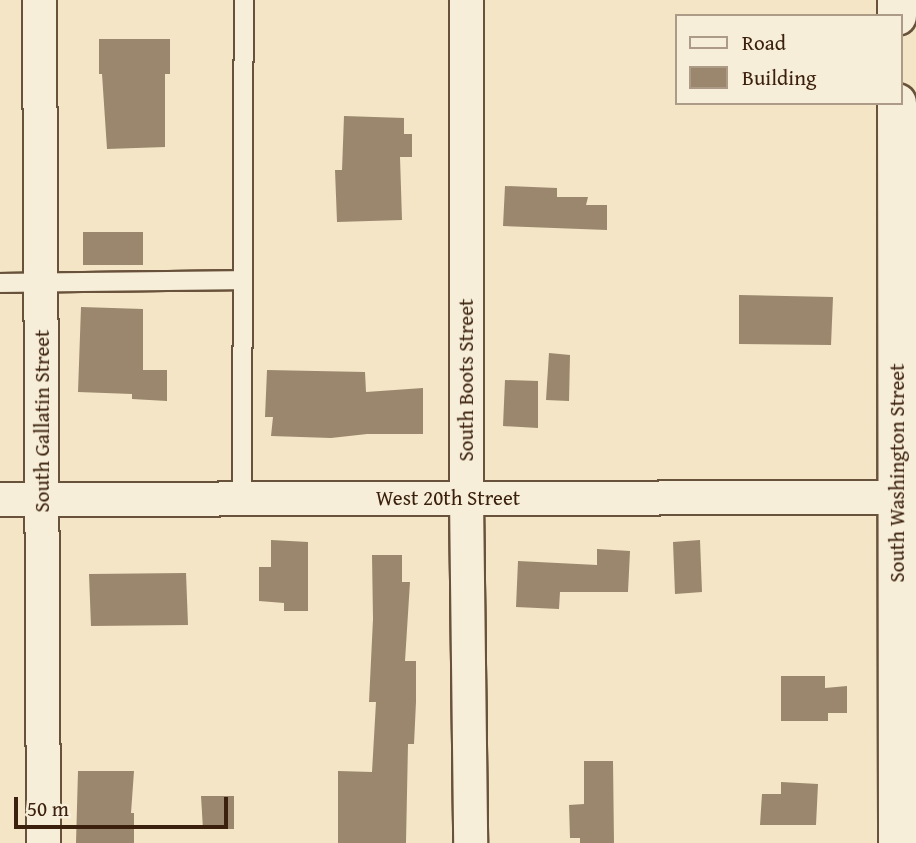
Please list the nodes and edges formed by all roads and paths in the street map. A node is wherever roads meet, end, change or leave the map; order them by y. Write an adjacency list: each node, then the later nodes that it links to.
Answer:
1 (39, 0): 8 (street, South Gallatin Street)
2 (244, 0): 6 (lane)
3 (466, 0): 11 (street, South Boots Street)
4 (897, 105): 5 (main road, South Washington Street)
5 (907, 236): 9 (main road, South Washington Street)
6 (243, 280): 8 (lane); 10 (lane)
7 (0, 283): 8 (lane)
8 (41, 283): 13 (street, South Gallatin Street)
9 (896, 496): 11 (street, West 20th Street); 16 (main road, South Washington Street)
10 (242, 498): 11 (street, West 20th Street); 13 (street, West 20th Street)
11 (466, 498): 15 (street, South Boots Street)
12 (0, 499): 13 (street, West 20th Street)
13 (43, 499): 14 (street, South Gallatin Street)
14 (43, 843)
15 (470, 843)
16 (898, 843)

